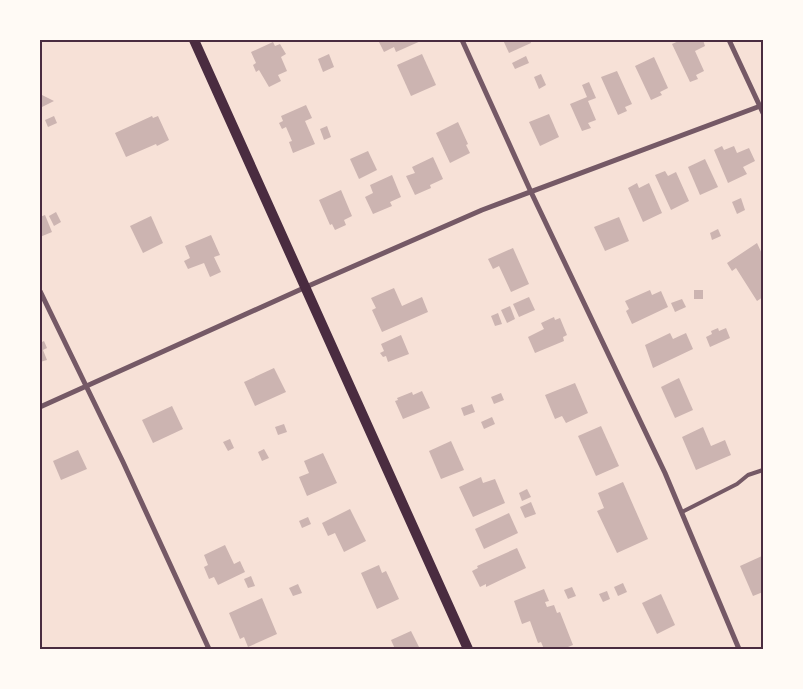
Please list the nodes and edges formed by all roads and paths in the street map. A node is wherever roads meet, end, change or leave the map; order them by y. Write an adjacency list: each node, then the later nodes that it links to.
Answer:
1 (194, 40): 7 (main road)
2 (462, 40): 6 (street)
3 (730, 40): 4 (street)
4 (761, 105): 5 (street); 6 (street)
5 (763, 113)
6 (531, 192): 7 (street); 12 (street)
7 (306, 287): 9 (street); 14 (main road)
8 (40, 291): 9 (street)
9 (87, 386): 10 (street); 13 (street)
10 (40, 407)
11 (763, 470): 12 (lane)
12 (682, 512): 15 (street)
13 (209, 649)
14 (468, 649)
15 (739, 649)

